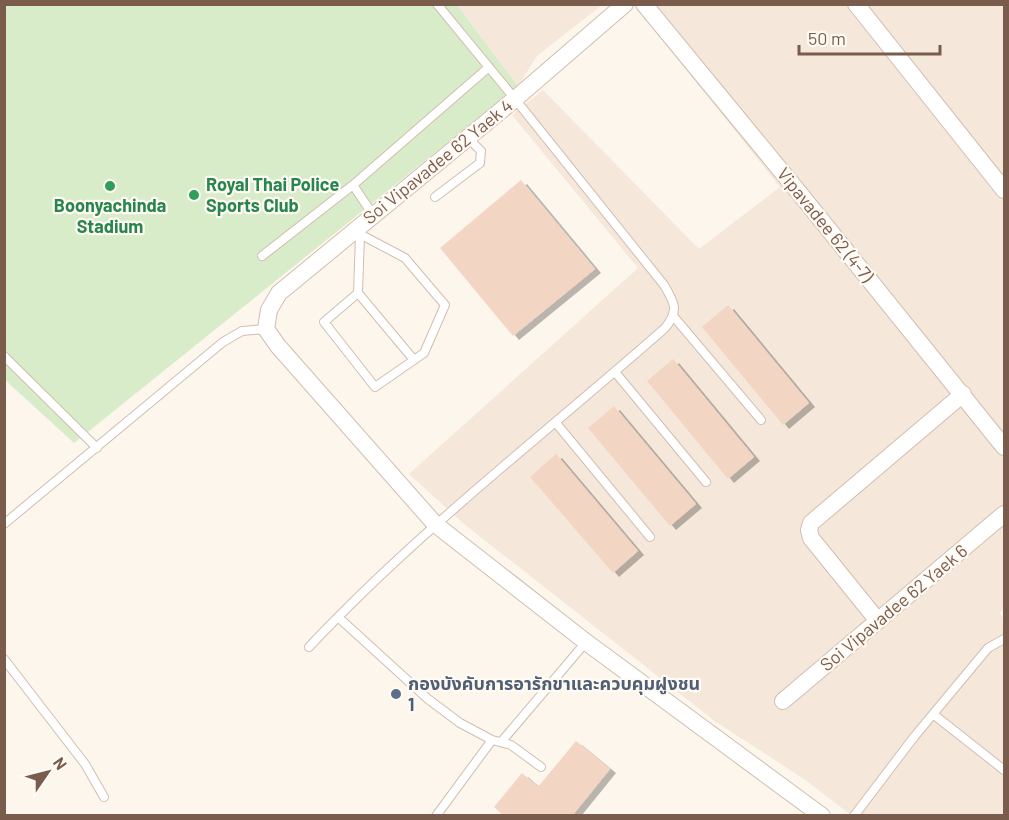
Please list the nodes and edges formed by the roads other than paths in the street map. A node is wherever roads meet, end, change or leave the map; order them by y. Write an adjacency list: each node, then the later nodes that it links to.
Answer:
1 (437, 4): 5 (lane)
2 (625, 4): 6 (street, Soi Vipavadee 62 Yaek 4)
3 (644, 4): 20 (street, Vipavadee 62 (4-7))
4 (856, 4): 9 (street)
5 (489, 68): 6 (lane); 8 (lane)
6 (515, 99): 7 (street, Soi Vipavadee 62 Yaek 4); 15 (lane)
7 (468, 138): 10 (lane); 11 (street, Soi Vipavadee 62 Yaek 4)
8 (353, 186): 11 (lane); 13 (lane)
9 (1005, 190)
10 (435, 197)
11 (373, 214): 12 (street, Soi Vipavadee 62 Yaek 4)
12 (357, 233): 14 (lane); 16 (street, Soi Vipavadee 62 Yaek 4); 18 (lane)
13 (262, 256)
14 (358, 293): 18 (lane); 18 (lane)
15 (674, 317): 19 (lane); 21 (lane)
16 (266, 329): 24 (lane); 28 (street)
17 (4, 356): 24 (lane)
18 (414, 360)
19 (615, 372): 22 (lane); 25 (lane)
20 (963, 394): 23 (street, Vipavadee 62 (4-7)); 31 (street)
21 (761, 420)
22 (556, 423): 28 (lane); 29 (lane)
23 (1005, 447)
24 (97, 448): 27 (lane)
25 (706, 482)
26 (1005, 514): 31 (street, Soi Vipavadee 62 Yaek 6)
27 (4, 524)
28 (435, 524): 30 (lane); 33 (street)
29 (650, 537)
30 (338, 617): 34 (lane); 38 (lane)
31 (878, 621): 36 (street, Soi Vipavadee 62 Yaek 6)
32 (1005, 639): 37 (lane)
33 (586, 642): 39 (lane); 44 (street)
34 (309, 647)
35 (4, 659): 42 (lane)
36 (783, 701)
37 (933, 714): 41 (lane); 45 (lane)
38 (492, 740): 39 (lane); 43 (lane)
39 (502, 741): 40 (lane)
40 (541, 766)
41 (1005, 770)
42 (104, 797)
43 (436, 816)
44 (822, 816)
45 (854, 816)

